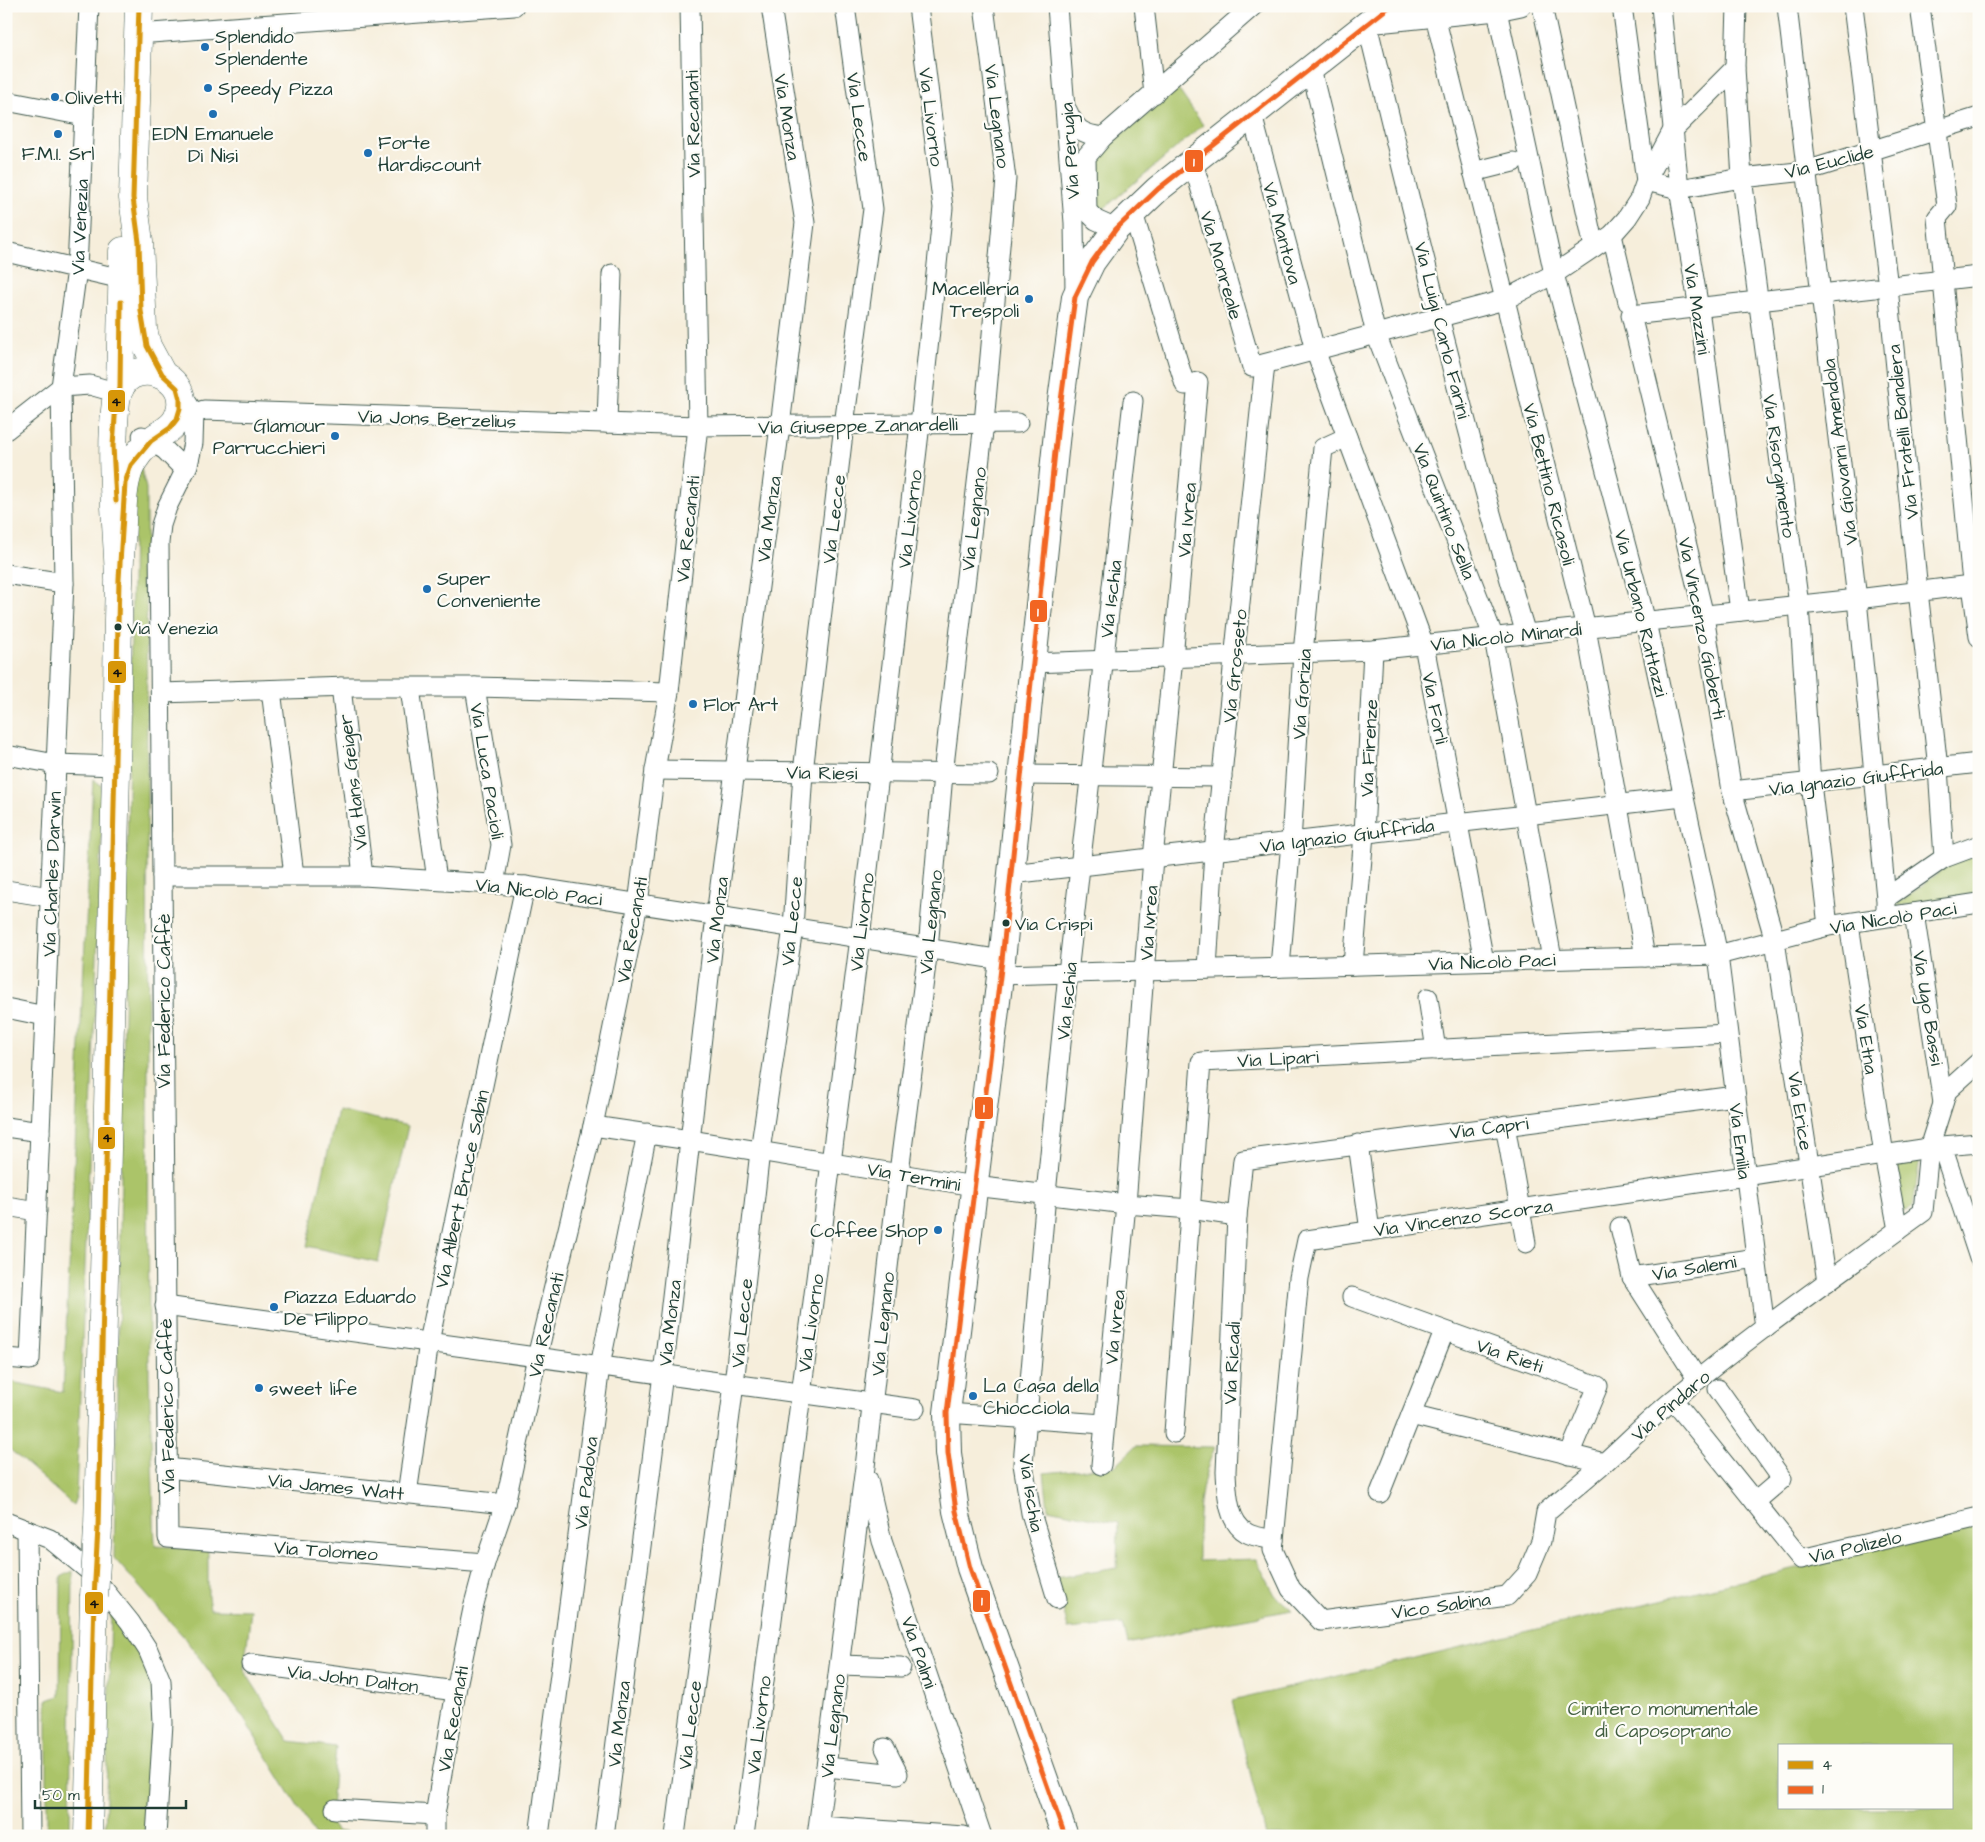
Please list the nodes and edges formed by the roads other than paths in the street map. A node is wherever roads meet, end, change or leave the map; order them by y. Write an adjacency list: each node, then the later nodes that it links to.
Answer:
1 (89, 6): 34 (street, Via Venezia)
2 (139, 6): 26 (main road)
3 (514, 6): 22 (street)
4 (690, 6): 80 (street, Via Recanati)
5 (771, 6): 81 (street, Via Monza)
6 (845, 6): 79 (street, Via Lecce)
7 (918, 6): 78 (street, Via Livorno)
8 (984, 6): 76 (street, Via Legnano)
9 (1057, 6): 32 (street, Via Perugia)
10 (1144, 6): 30 (street)
11 (1390, 6): 25 (street)
12 (1521, 6): 23 (street)
13 (1542, 6): 51 (street)
14 (1622, 6): 46 (street)
15 (1661, 6): 36 (street, Via Mazzini)
16 (1726, 6): 27 (street)
17 (1737, 6): 28 (street, Via Risorgimento)
18 (1787, 6): 43 (street, Via Giovanni Amendola)
19 (1853, 6): 39 (street, Via Fratelli Bandiera)
20 (1920, 6): 37 (street)
21 (1247, 8): 30 (street)
22 (452, 9): 26 (street)
23 (1496, 9): 24 (street); 55 (street, Via Urbano Rattazzi)
24 (1435, 16): 25 (street); 44 (street, Via Bettino Ricasoli)
25 (1367, 24): 29 (street); 67 (street, Via Luigi Carlo Farini)
26 (138, 34): 48 (main road)
27 (1728, 39)
28 (1735, 68): 36 (street); 45 (street, Via Risorgimento)
29 (1311, 69): 33 (street); 68 (street, Via Quintino Sella)
30 (1154, 94): 38 (street)
31 (6, 101): 34 (street)
32 (1066, 109): 38 (street); 40 (street, Via Perugia)
33 (1252, 115): 41 (street); 69 (street, Via Mantova)
34 (84, 116): 53 (street, Via Venezia)
35 (1979, 117): 37 (street, Via Euclide)
36 (1673, 130): 46 (street); 47 (street, Via Mazzini)
37 (1936, 130): 39 (street, Via Euclide); 58 (street)
38 (1096, 137): 40 (street); 49 (street)
39 (1871, 152): 43 (street, Via Euclide); 90 (street, Via Fratelli Bandiera)
40 (1069, 153): 62 (street, Via Perugia)
41 (1193, 162): 49 (street); 70 (street, Via Monreale)
42 (1513, 162): 44 (street)
43 (1806, 170): 45 (street, Via Euclide); 61 (street, Via Giovanni Amendola)
44 (1472, 172): 63 (street, Via Bettino Ricasoli)
45 (1742, 178): 47 (street, Via Euclide); 64 (street, Via Risorgimento)
46 (1646, 181): 47 (street, Via Euclide); 50 (street)
47 (1679, 189): 66 (street, Via Mazzini)
48 (133, 198): 57 (main road); 71 (main road)
49 (1124, 221): 62 (street); 104 (street, Via Ivrea)
50 (1612, 235): 51 (street); 65 (street, Via Vincenzo Gioberti)
51 (1594, 247): 55 (street)
52 (6, 252): 53 (street)
53 (77, 269): 57 (street); 72 (street, Via Venezia)
54 (612, 274): 75 (street)
55 (1554, 274): 63 (street); 95 (street, Via Urbano Rattazzi)
56 (1979, 276): 58 (street)
57 (122, 279): 73 (main road)
58 (1943, 280): 59 (street); 88 (street)
59 (1900, 285)
60 (1875, 288): 61 (street)
61 (1821, 294): 64 (street); 91 (street, Via Giovanni Amendola)
62 (1075, 297): 106 (street)
63 (1504, 300): 67 (street); 96 (street, Via Bettino Ricasoli)
64 (1758, 300): 66 (street); 92 (street, Via Risorgimento)
65 (1629, 308): 66 (street); 94 (street, Via Vincenzo Gioberti)
66 (1699, 309): 93 (street, Via Mazzini)
67 (1439, 317): 68 (street); 97 (street, Via Luigi Carlo Farini)
68 (1376, 334): 69 (street); 99 (street, Via Quintino Sella)
69 (1314, 350): 70 (street); 84 (street, Via Forlì)
70 (1258, 366): 103 (street, Via Grosseto)
71 (169, 381): 73 (main road); 82 (main road)
72 (61, 387): 73 (street); 83 (street); 89 (street, Via Charles Darwin)
73 (118, 395): 82 (main road); 87 (main road)
74 (1133, 400): 105 (street, Via Ischia)
75 (607, 423): 80 (street, Via Jons Berzelius); 82 (street, Via Jons Berzelius)
76 (984, 423): 77 (street, Via Giuseppe Zanardelli); 78 (street, Via Giuseppe Zanardelli); 122 (street, Via Legnano)
77 (1018, 423)
78 (920, 424): 79 (street, Via Giuseppe Zanardelli); 121 (street, Via Livorno)
79 (844, 425): 81 (street, Via Giuseppe Zanardelli); 120 (street, Via Lecce)
80 (698, 426): 81 (street, Via Giuseppe Zanardelli); 111 (street, Via Recanati)
81 (780, 426): 119 (street, Via Monza)
82 (165, 428): 85 (street); 85 (street, Via Federico Caffè); 87 (main road)
83 (6, 430)
84 (1347, 438): 100 (street, Via Forlì); 102 (street, Via Gorizia)
85 (185, 470): 112 (street, Via Federico Caffè)
86 (6, 574): 89 (street)
87 (119, 580): 116 (main road)
88 (1974, 581): 90 (street, Via Nicolò Minardi); 98 (street)
89 (64, 583): 114 (street, Via Charles Darwin)
90 (1918, 591): 91 (street, Via Nicolò Minardi); 117 (street, Via Fratelli Bandiera)
91 (1857, 599): 92 (street, Via Nicolò Minardi); 126 (street, Via Giovanni Amendola)
92 (1798, 604): 93 (street, Via Nicolò Minardi); 129 (street, Via Risorgimento)
93 (1740, 611): 94 (street, Via Nicolò Minardi)
94 (1704, 616): 95 (street, Via Nicolò Minardi); 130 (street, Via Vincenzo Gioberti)
95 (1646, 622): 96 (street, Via Nicolò Minardi); 131 (street, Via Urbano Rattazzi)
96 (1586, 628): 97 (street, Via Nicolò Minardi); 132 (street, Via Bettino Ricasoli)
97 (1526, 634): 99 (street, Via Nicolò Minardi)
98 (1979, 637)
99 (1494, 638): 100 (street, Via Nicolò Minardi); 133 (street, Via Quintino Sella)
100 (1424, 645): 101 (street, Via Nicolò Minardi); 134 (street, Via Forlì)
101 (1373, 650): 102 (street, Via Nicolò Minardi); 135 (street, Via Firenze)
102 (1303, 653): 103 (street, Via Nicolò Minardi); 136 (street, Via Gorizia)
103 (1235, 656): 104 (street, Via Nicolò Minardi); 128 (street, Via Grosseto)
104 (1173, 658): 105 (street, Via Nicolò Minardi); 127 (street, Via Ivrea)
105 (1102, 661): 106 (street, Via Nicolò Minardi); 125 (street, Via Ischia)
106 (1032, 663): 124 (street)
107 (341, 687): 109 (street); 110 (street); 145 (street, Via Hans Geiger)
108 (475, 687): 109 (street); 111 (street); 147 (street, Via Luca Pacioli)
109 (410, 688): 146 (street)
110 (271, 690): 112 (street); 143 (street)
111 (669, 692): 118 (street, Via Recanati)
112 (161, 693): 144 (street, Via Federico Caffè)
113 (6, 755): 114 (street)
114 (56, 764): 116 (street); 150 (street, Via Charles Darwin)
115 (1979, 764): 117 (street, Via Ignazio Giuffrida)
116 (116, 766): 262 (main road, bridge)
117 (1938, 768): 126 (street, Via Ignazio Giuffrida); 140 (street, Via Fratelli Bandiera)
118 (655, 770): 119 (street, Via Riesi); 153 (street, Via Recanati)
119 (734, 771): 120 (street, Via Riesi); 155 (street, Via Monza)
120 (803, 772): 121 (street, Via Riesi); 159 (street, Via Lecce)
121 (878, 773): 122 (street, Via Riesi); 160 (street, Via Livorno)
122 (943, 774): 123 (street, Via Riesi); 162 (street, Via Legnano)
123 (989, 774)
124 (1021, 774): 125 (street); 142 (street)
125 (1090, 775): 127 (street); 141 (street, Via Ischia)
126 (1874, 775): 129 (street, Via Ignazio Giuffrida); 151 (street, Via Giovanni Amendola)
127 (1161, 776): 128 (street); 139 (street, Via Ivrea)
128 (1222, 777): 138 (street, Via Grosseto)
129 (1811, 784): 130 (street, Via Ignazio Giuffrida); 158 (street, Via Risorgimento)
130 (1732, 791): 161 (street, Via Vincenzo Gioberti)
131 (1683, 797): 132 (street, Via Ignazio Giuffrida); 163 (street, Via Urbano Rattazzi)
132 (1619, 804): 133 (street, Via Ignazio Giuffrida); 164 (street, Via Bettino Ricasoli)
133 (1525, 815): 134 (street, Via Ignazio Giuffrida); 165 (street, Via Quintino Sella)
134 (1459, 822): 135 (street, Via Ignazio Giuffrida); 166 (street, Via Forlì)
135 (1364, 834): 136 (street, Via Ignazio Giuffrida); 167 (street, Via Firenze)
136 (1291, 842): 138 (street, Via Ignazio Giuffrida); 168 (street, Via Gorizia)
137 (1979, 845): 140 (street)
138 (1214, 851): 139 (street, Via Ignazio Giuffrida); 170 (street, Via Grosseto)
139 (1153, 858): 141 (street, Via Ignazio Giuffrida); 171 (street, Via Ivrea)
140 (1944, 858): 151 (street)
141 (1080, 866): 142 (street, Via Ignazio Giuffrida); 172 (street, Via Ischia)
142 (1011, 874): 169 (street)
143 (294, 875): 144 (street, Via Nicolò Paci); 145 (street, Via Nicolò Paci)
144 (162, 876): 214 (street, Via Federico Caffè)
145 (364, 876): 146 (street, Via Nicolò Paci)
146 (437, 880): 147 (street, Via Nicolò Paci)
147 (494, 884): 148 (street, Via Nicolò Paci)
148 (525, 886): 153 (street, Via Nicolò Paci); 217 (street, Via Albert Bruce Sabin)
149 (6, 890): 150 (street)
150 (50, 897): 175 (street, Via Charles Darwin)
151 (1886, 898): 156 (street, Via Giovanni Amendola)
152 (1979, 903): 154 (street, Via Nicolò Paci)
153 (638, 904): 155 (street, Via Nicolò Paci); 182 (street, Via Recanati)
154 (1914, 914): 156 (street, Via Nicolò Paci); 180 (street, Via Ugo Bassi)
155 (716, 916): 159 (street, Via Nicolò Paci); 186 (street, Via Monza)
156 (1887, 918): 157 (street, Via Nicolò Paci)
157 (1849, 924): 158 (street, Via Nicolò Paci); 191 (street, Via Etna)
158 (1828, 926): 161 (street, Via Nicolò Paci)
159 (793, 928): 160 (street, Via Nicolò Paci); 190 (street, Via Lecce)
160 (860, 938): 162 (street, Via Nicolò Paci); 193 (street, Via Livorno)
161 (1775, 941): 163 (street, Via Nicolò Paci); 194 (street, Via Erice)
162 (928, 949): 169 (street, Via Nicolò Paci); 195 (street, Via Legnano)
163 (1718, 955): 164 (street, Via Nicolò Paci); 176 (street, Via Emilia)
164 (1645, 957): 165 (street, Via Nicolò Paci)
165 (1552, 960): 166 (street, Via Nicolò Paci)
166 (1484, 961): 167 (street, Via Nicolò Paci)
167 (1353, 965): 168 (street, Via Nicolò Paci)
168 (1280, 967): 170 (street, Via Nicolò Paci)
169 (1001, 968): 172 (street, Via Nicolò Paci); 197 (street)
170 (1207, 969): 171 (street, Via Nicolò Paci)
171 (1144, 971): 172 (street, Via Nicolò Paci); 199 (street, Via Ivrea)
172 (1068, 973): 198 (street, Via Ischia)
173 (1428, 998): 177 (street)
174 (6, 1008): 175 (street)
175 (45, 1016): 184 (street, Via Charles Darwin)
176 (1728, 1034): 177 (street, Via Lipari); 179 (street, Via Emilia)
177 (1436, 1050): 201 (street, Via Lipari)
178 (1979, 1062): 180 (street)
179 (1735, 1096): 181 (street, Via Capri); 196 (street, Via Emilia)
180 (1943, 1103): 189 (street, Via Pindaro)
181 (1505, 1125): 188 (street, Via Capri); 202 (street)
182 (593, 1126): 185 (street, Via Termini); 218 (street, Via Recanati)
183 (6, 1127): 184 (street)
184 (40, 1132): 203 (street, Via Charles Darwin)
185 (647, 1133): 186 (street, Via Termini); 220 (street, Via Padova)
186 (690, 1140): 190 (street, Via Termini); 221 (street, Via Monza)
187 (1979, 1143): 189 (street, Via Vincenzo Scorza)
188 (1358, 1144): 192 (street, Via Capri); 207 (street)
189 (1935, 1147): 191 (street, Via Vincenzo Scorza); 206 (street, Via Pindaro); 210 (street)
190 (760, 1151): 193 (street, Via Termini); 223 (street, Via Lecce)
191 (1884, 1155): 194 (street, Via Vincenzo Scorza); 206 (street, Via Etna)
192 (1243, 1160): 204 (street, Via Ricadi)
193 (832, 1162): 195 (street, Via Termini); 225 (street, Via Livorno)
194 (1809, 1166): 196 (street, Via Vincenzo Scorza); 212 (street, Via Erice)
195 (898, 1172): 197 (street, Via Termini); 227 (street, Via Legnano)
196 (1745, 1176): 202 (street, Via Vincenzo Scorza); 209 (street, Via Emilia)
197 (974, 1186): 198 (street, Via Termini); 229 (street)
198 (1046, 1194): 199 (street, Via Termini); 231 (street, Via Ischia)
199 (1126, 1204): 201 (street, Via Termini); 232 (street, Via Ivrea)
200 (6, 1206): 203 (street)
201 (1190, 1209): 204 (street, Via Termini); 233 (street, Via Lipari)
202 (1520, 1209): 207 (street, Via Vincenzo Scorza); 208 (street)
203 (37, 1211): 219 (street, Via Charles Darwin)
204 (1237, 1216): 247 (street, Via Ricadi)
205 (1620, 1227): 211 (street, Via Salemi)
206 (1898, 1230): 212 (street, Via Pindaro)
207 (1370, 1231): 247 (street, Via Vincenzo Scorza)
208 (1526, 1243)
209 (1756, 1258): 211 (street, Via Salemi); 215 (street, Via Emilia)
210 (1979, 1258)
211 (1632, 1277): 222 (street, Via Salemi)
212 (1827, 1282): 215 (street, Via Pindaro)
213 (1352, 1297): 216 (street, Via Rieti)
214 (165, 1306): 217 (street); 238 (street, Via Federico Caffè)
215 (1765, 1328): 222 (street, Via Pindaro)
216 (1444, 1332): 230 (street); 234 (street, Via Rieti)
217 (429, 1342): 218 (street); 240 (street, Via Albert Bruce Sabin)
218 (537, 1357): 220 (street); 242 (street, Via Recanati)
219 (6, 1358)
220 (600, 1366): 221 (street); 265 (street, Via Padova)
221 (663, 1374): 223 (street); 266 (street, Via Monza)
222 (1698, 1380): 226 (street, Via Pindaro)
223 (734, 1384): 225 (street); 267 (street, Via Lecce)
224 (1718, 1388): 241 (street)
225 (801, 1393): 227 (street); 268 (street, Via Livorno)
226 (1674, 1400): 235 (street, Via Pindaro); 241 (street, Via Polizelo)
227 (873, 1403): 228 (street); 237 (street, Via Legnano)
228 (916, 1409)
229 (947, 1413): 231 (street); 270 (street)
230 (1410, 1415): 234 (street); 239 (street)
231 (1027, 1419): 232 (street); 249 (street, Via Ischia)
232 (1104, 1424): 236 (street, Via Ivrea)
233 (1174, 1432)
234 (1569, 1455): 235 (street)
235 (1604, 1463): 247 (street, Vico Sabina)
236 (1101, 1465)
237 (865, 1467): 251 (street, Via Legnano); 269 (street, Via Palmi)
238 (167, 1468): 240 (street, Via James Watt); 246 (street, Via Federico Caffè)
239 (1380, 1492)
240 (407, 1494): 242 (street, Via James Watt)
241 (1755, 1502): 243 (street, Via Polizelo)
242 (505, 1504): 248 (street, Via Recanati)
243 (1979, 1517)
244 (6, 1522): 245 (street)
245 (27, 1530): 261 (street); 263 (street)
246 (168, 1538): 248 (street, Via Tolomeo)
247 (1273, 1545)
248 (485, 1563): 253 (street, Via Recanati)
249 (1057, 1600)
250 (251, 1664): 253 (street, Via John Dalton)
251 (840, 1665): 252 (street); 255 (street, Via Legnano)
252 (901, 1666)
253 (456, 1691): 257 (street, Via Recanati)
254 (885, 1748): 255 (street)
255 (826, 1767): 258 (street, Via Legnano)
256 (336, 1810): 257 (street)
257 (435, 1815): 264 (street, Via Recanati)
258 (818, 1831): 259 (street)
259 (884, 1833): 260 (street)
260 (957, 1835)
261 (30, 1836)
262 (88, 1836)
263 (156, 1836)
264 (435, 1836)
265 (539, 1836)
266 (604, 1836)
267 (674, 1836)
268 (744, 1836)
269 (982, 1836)
270 (1065, 1836)

